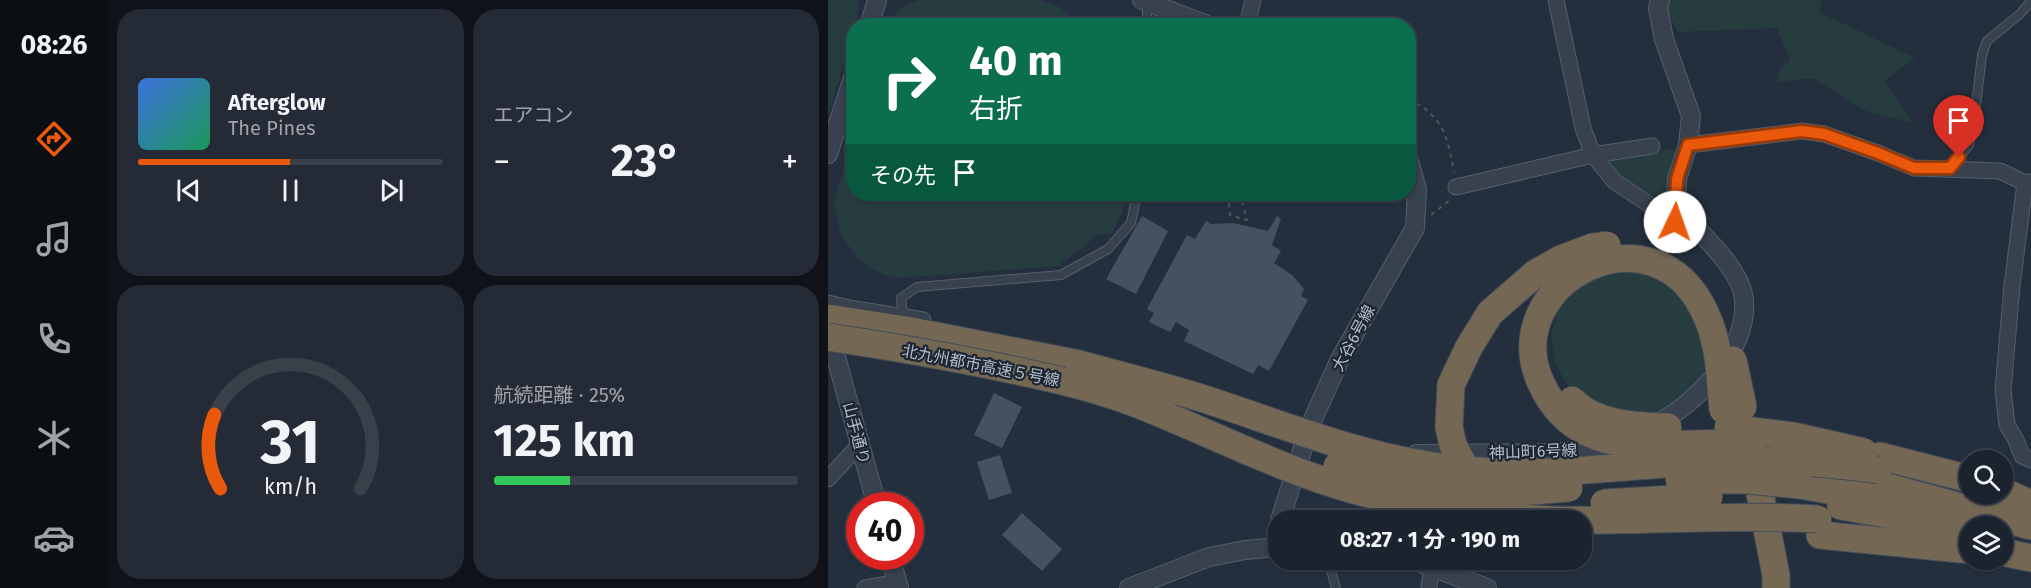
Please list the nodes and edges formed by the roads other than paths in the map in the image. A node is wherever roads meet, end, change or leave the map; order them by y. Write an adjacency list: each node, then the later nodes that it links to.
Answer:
1 (877, 0): 7 (street)
2 (1253, 0): 10 (street)
3 (1556, 0): 15 (street)
4 (1660, 0): 12 (street)
5 (1145, 1): 8 (lane); 9 (street)
6 (2031, 1): 16 (lane)
7 (871, 18)
8 (1147, 18)
9 (1189, 18)
10 (1249, 18)
11 (846, 99): 14 (street)
12 (1688, 145): 16 (street); 21 (street)
13 (1652, 146): 15 (street)
14 (828, 154)
15 (1593, 154): 19 (street); 21 (street)
16 (1950, 168): 17 (street)
17 (2028, 183): 33 (street)
18 (1416, 186): 31 (street, 大谷6号線)
19 (1456, 187)
20 (1136, 201): 24 (lane)
21 (1675, 222): 31 (street, 神山町6号線)
22 (1564, 283): 30 (highway, bridge); 34 (highway, bridge); 40 (highway, bridge)
23 (828, 303): 24 (street)
24 (903, 316): 31 (street)
25 (828, 318): 29 (highway)
26 (828, 326): 32 (street, 山手通り)
27 (828, 337): 40 (highway, 北九州都市高速５号線, bridge)
28 (1469, 347): 30 (highway, bridge); 40 (highway, bridge); 44 (highway, bridge)
29 (1079, 364): 34 (highway, bridge); 40 (highway, bridge)
30 (1733, 409): 62 (highway); 63 (highway)
31 (1310, 426): 43 (street, 大谷6号線)
32 (860, 444): 36 (street); 38 (street, 山手通り)
33 (2031, 459)
34 (1879, 463): 35 (highway); 37 (highway)
35 (1959, 476)
36 (828, 479)
37 (1959, 487)
38 (873, 492)
39 (2013, 497): 42 (highway)
40 (1811, 500): 45 (highway); 46 (highway); 47 (highway); 48 (highway); 49 (highway); 50 (highway)
41 (2013, 502): 42 (highway)
42 (2031, 506)
43 (1283, 510)
44 (1498, 510)
45 (1959, 527)
46 (2031, 527)
47 (1959, 534)
48 (1592, 538)
49 (1959, 542)
50 (1959, 547)
51 (1268, 548): 58 (street)
52 (894, 570): 56 (street)
53 (1331, 570): 59 (lane)
54 (1431, 570): 60 (street)
55 (1442, 570): 61 (street)
56 (898, 585): 57 (street)
57 (865, 588)
58 (1129, 588)
59 (1336, 588)
60 (1429, 588)
61 (1487, 588)
62 (1761, 588)
63 (1776, 588)

